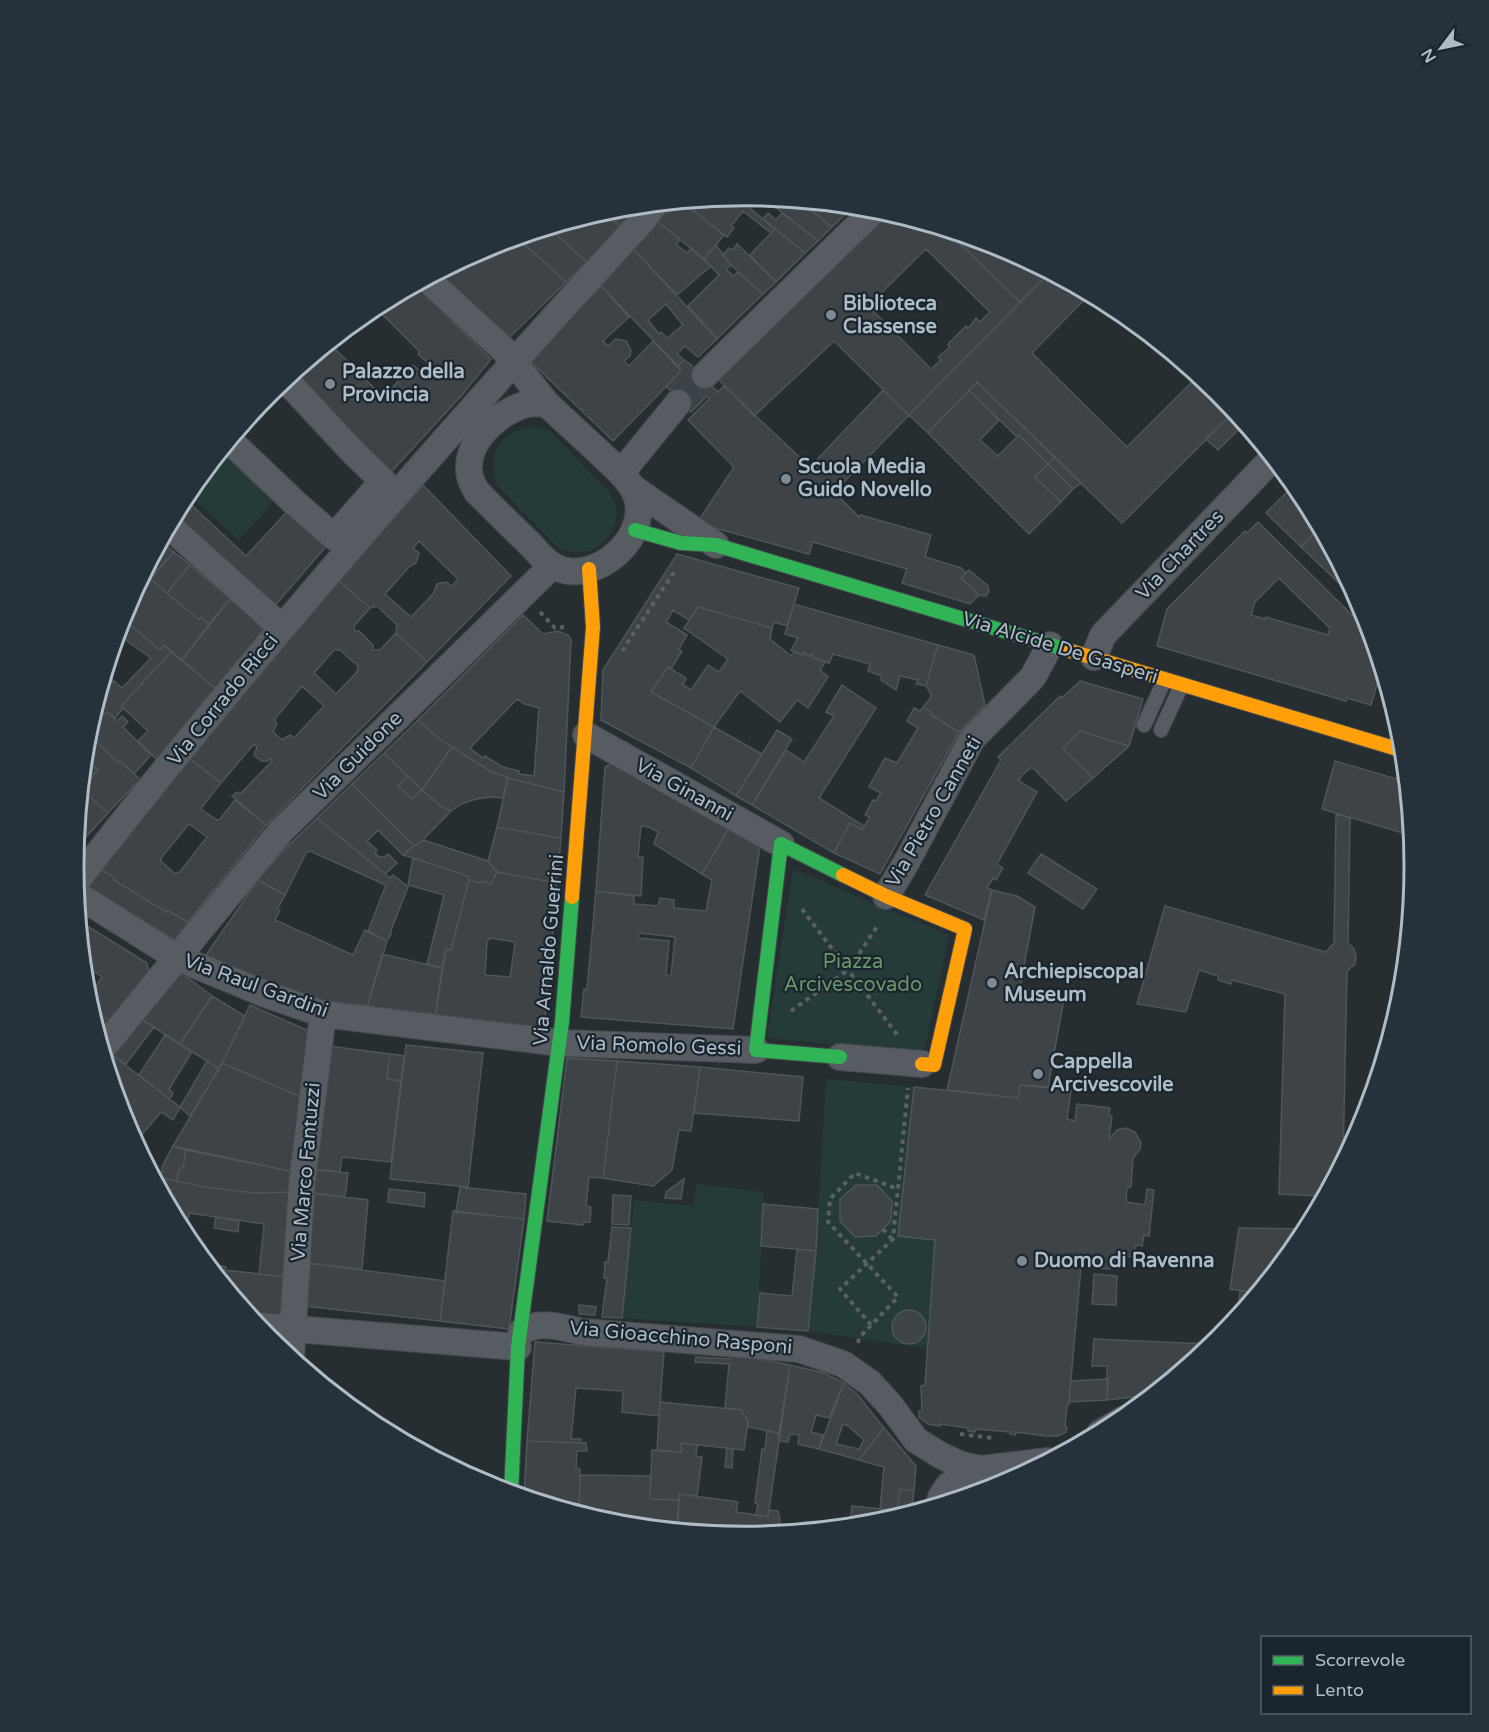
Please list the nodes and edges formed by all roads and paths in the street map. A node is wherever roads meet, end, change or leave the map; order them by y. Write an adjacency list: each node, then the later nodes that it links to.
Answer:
1 (649, 213): 4 (street, Via Corrado Ricci)
2 (867, 217): 5 (street)
3 (433, 284): 4 (street)
4 (513, 363): 7 (street); 12 (street, Via Corrado Ricci)
5 (705, 375)
6 (291, 386): 12 (street)
7 (547, 404): 11 (street); 16 (street)
8 (678, 404): 11 (street)
9 (235, 446): 12 (street)
10 (1268, 463): 22 (street, Via Chartres)
11 (627, 480): 13 (street); 15 (street, Via Alcide De Gasperi)
12 (368, 514): 19 (street, Via Corrado Ricci)
13 (635, 530): 15 (street, Via Alcide De Gasperi); 17 (street)
14 (175, 531): 19 (street)
15 (716, 545): 20 (street, Via Alcide De Gasperi)
16 (552, 566): 17 (street); 34 (street, Via Guidone)
17 (589, 569): 27 (street, Via Arnaldo Guerrini)
18 (675, 570): 21 (path)
19 (281, 627): 30 (street, Via Corrado Ricci)
20 (1050, 645): 22 (street, Via Alcide De Gasperi); 32 (street, Via Pietro Canneti)
21 (622, 652)
22 (1094, 657): 23 (street, Via Alcide De Gasperi)
23 (1165, 679): 24 (street, Via Alcide De Gasperi); 25 (lane)
24 (1182, 684): 26 (lane); 28 (street, Via Alcide De Gasperi)
25 (1144, 725)
26 (1161, 730)
27 (586, 735): 29 (street, Via Ginanni); 39 (street, Via Arnaldo Guerrini)
28 (1394, 748)
29 (781, 844): 31 (street); 32 (street)
30 (84, 872)
31 (776, 882): 35 (path); 37 (street)
32 (886, 896): 35 (path); 41 (street)
33 (85, 900): 34 (street, Via Raul Gardini)
34 (176, 957): 36 (street, Via Raul Gardini); 38 (street, Via Guidone)
35 (848, 970): 37 (path); 41 (path)
36 (322, 1014): 39 (street, Via Raul Gardini); 48 (street, Via Marco Fantuzzi)
37 (758, 1039): 39 (street, Via Romolo Gessi); 40 (street)
38 (108, 1041)
39 (572, 1043): 49 (street, Via Arnaldo Guerrini)
40 (840, 1057): 41 (street)
41 (916, 1064): 42 (path)
42 (898, 1189): 44 (path); 45 (path)
43 (883, 1229): 44 (path)
44 (893, 1239): 45 (path)
45 (866, 1263): 46 (path); 46 (path)
46 (872, 1325): 51 (path)
47 (272, 1327): 48 (street)
48 (293, 1329): 49 (street, Via Gioacchino Rasponi); 50 (street, Via Marco Fantuzzi)
49 (520, 1339): 53 (street, Via Gioacchino Rasponi); 55 (street, Via Arnaldo Guerrini)
50 (292, 1347)
51 (858, 1347)
52 (1025, 1464): 53 (street)
53 (985, 1468): 54 (street); 56 (street)
54 (1000, 1475)
55 (512, 1483)
56 (942, 1496)

